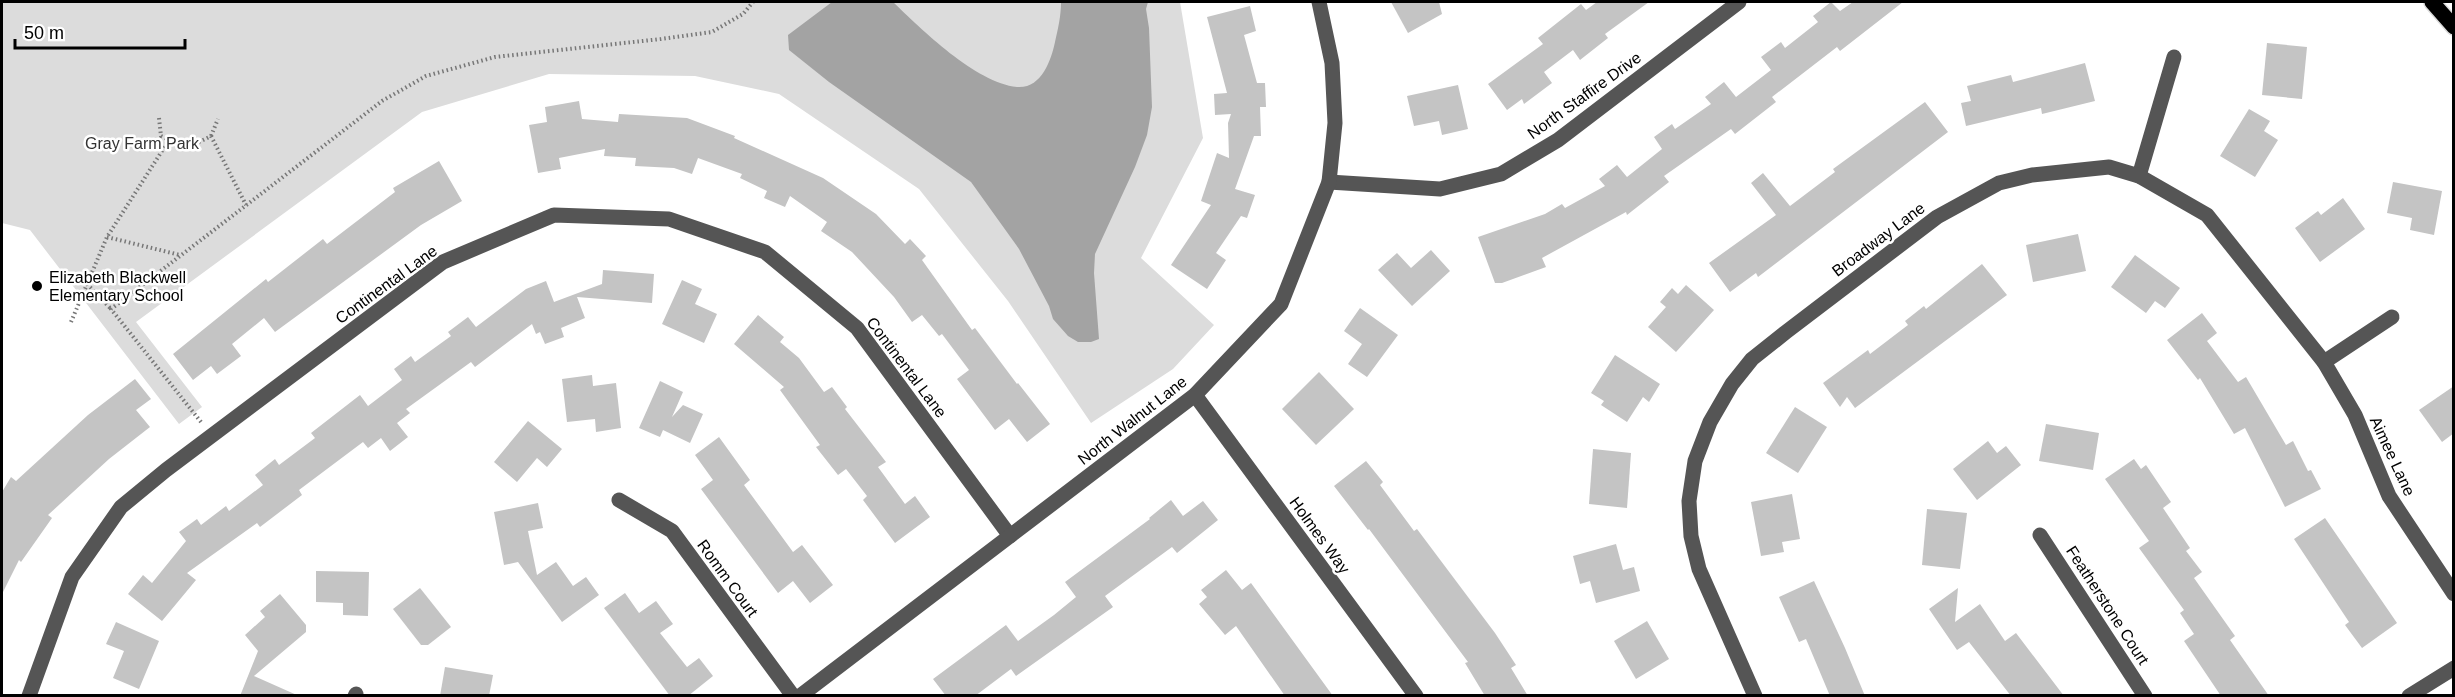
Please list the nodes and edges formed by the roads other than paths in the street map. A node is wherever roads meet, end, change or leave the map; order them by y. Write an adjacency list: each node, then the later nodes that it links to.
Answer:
1 (1319, 2): 7 (street, North Walnut Lane)
2 (1739, 2): 7 (street, North Staffire Drive)
3 (2432, 2): 4 (main road)
4 (2454, 27)
5 (2174, 57): 6 (street)
6 (2139, 176): 9 (street, Broadway Lane); 20 (street, Broadway Lane)
7 (1329, 182): 10 (street, North Walnut Lane)
8 (2392, 317): 9 (street)
9 (2324, 362): 14 (street, Aimee Lane)
10 (1195, 395): 13 (street, North Walnut Lane); 19 (street, Holmes Way)
11 (619, 500): 17 (street, Romm Court)
12 (2040, 535): 21 (street, Featherstone Court)
13 (1010, 536): 16 (street, Continental Lane); 18 (street, North Walnut Lane)
14 (2454, 594)
15 (2454, 668): 22 (street)
16 (29, 696)
17 (792, 696)
18 (800, 696)
19 (1416, 696)
20 (1755, 696)
21 (2145, 696)
22 (2409, 696)

